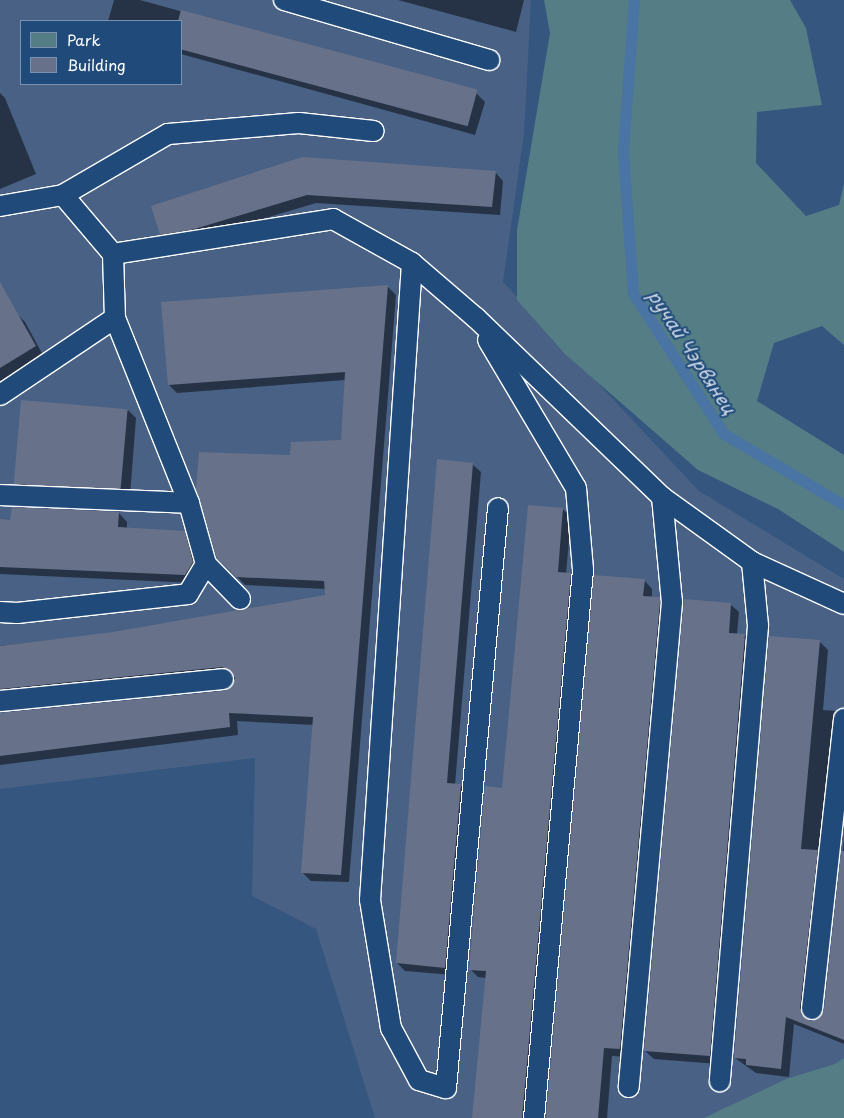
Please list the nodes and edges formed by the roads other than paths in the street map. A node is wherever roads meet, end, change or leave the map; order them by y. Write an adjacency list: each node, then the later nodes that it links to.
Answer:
1 (284, 0): 2 (lane)
2 (490, 60)
3 (374, 131): 4 (lane)
4 (63, 195): 5 (lane); 6 (lane)
5 (0, 206)
6 (113, 254): 7 (lane); 8 (lane)
7 (412, 263): 9 (lane); 14 (lane)
8 (114, 318): 10 (lane); 13 (lane)
9 (476, 318): 12 (lane); 26 (lane)
10 (0, 395)
11 (0, 495): 13 (lane)
12 (662, 498): 15 (lane); 25 (lane)
13 (189, 503): 16 (lane)
14 (498, 508)
15 (752, 562): 18 (lane); 24 (lane)
16 (206, 564): 17 (lane); 19 (lane)
17 (240, 600)
18 (844, 604)
19 (0, 612)
20 (223, 679): 21 (lane)
21 (0, 701)
22 (844, 719): 23 (lane)
23 (812, 1009)
24 (720, 1081)
25 (629, 1087)
26 (534, 1118)

